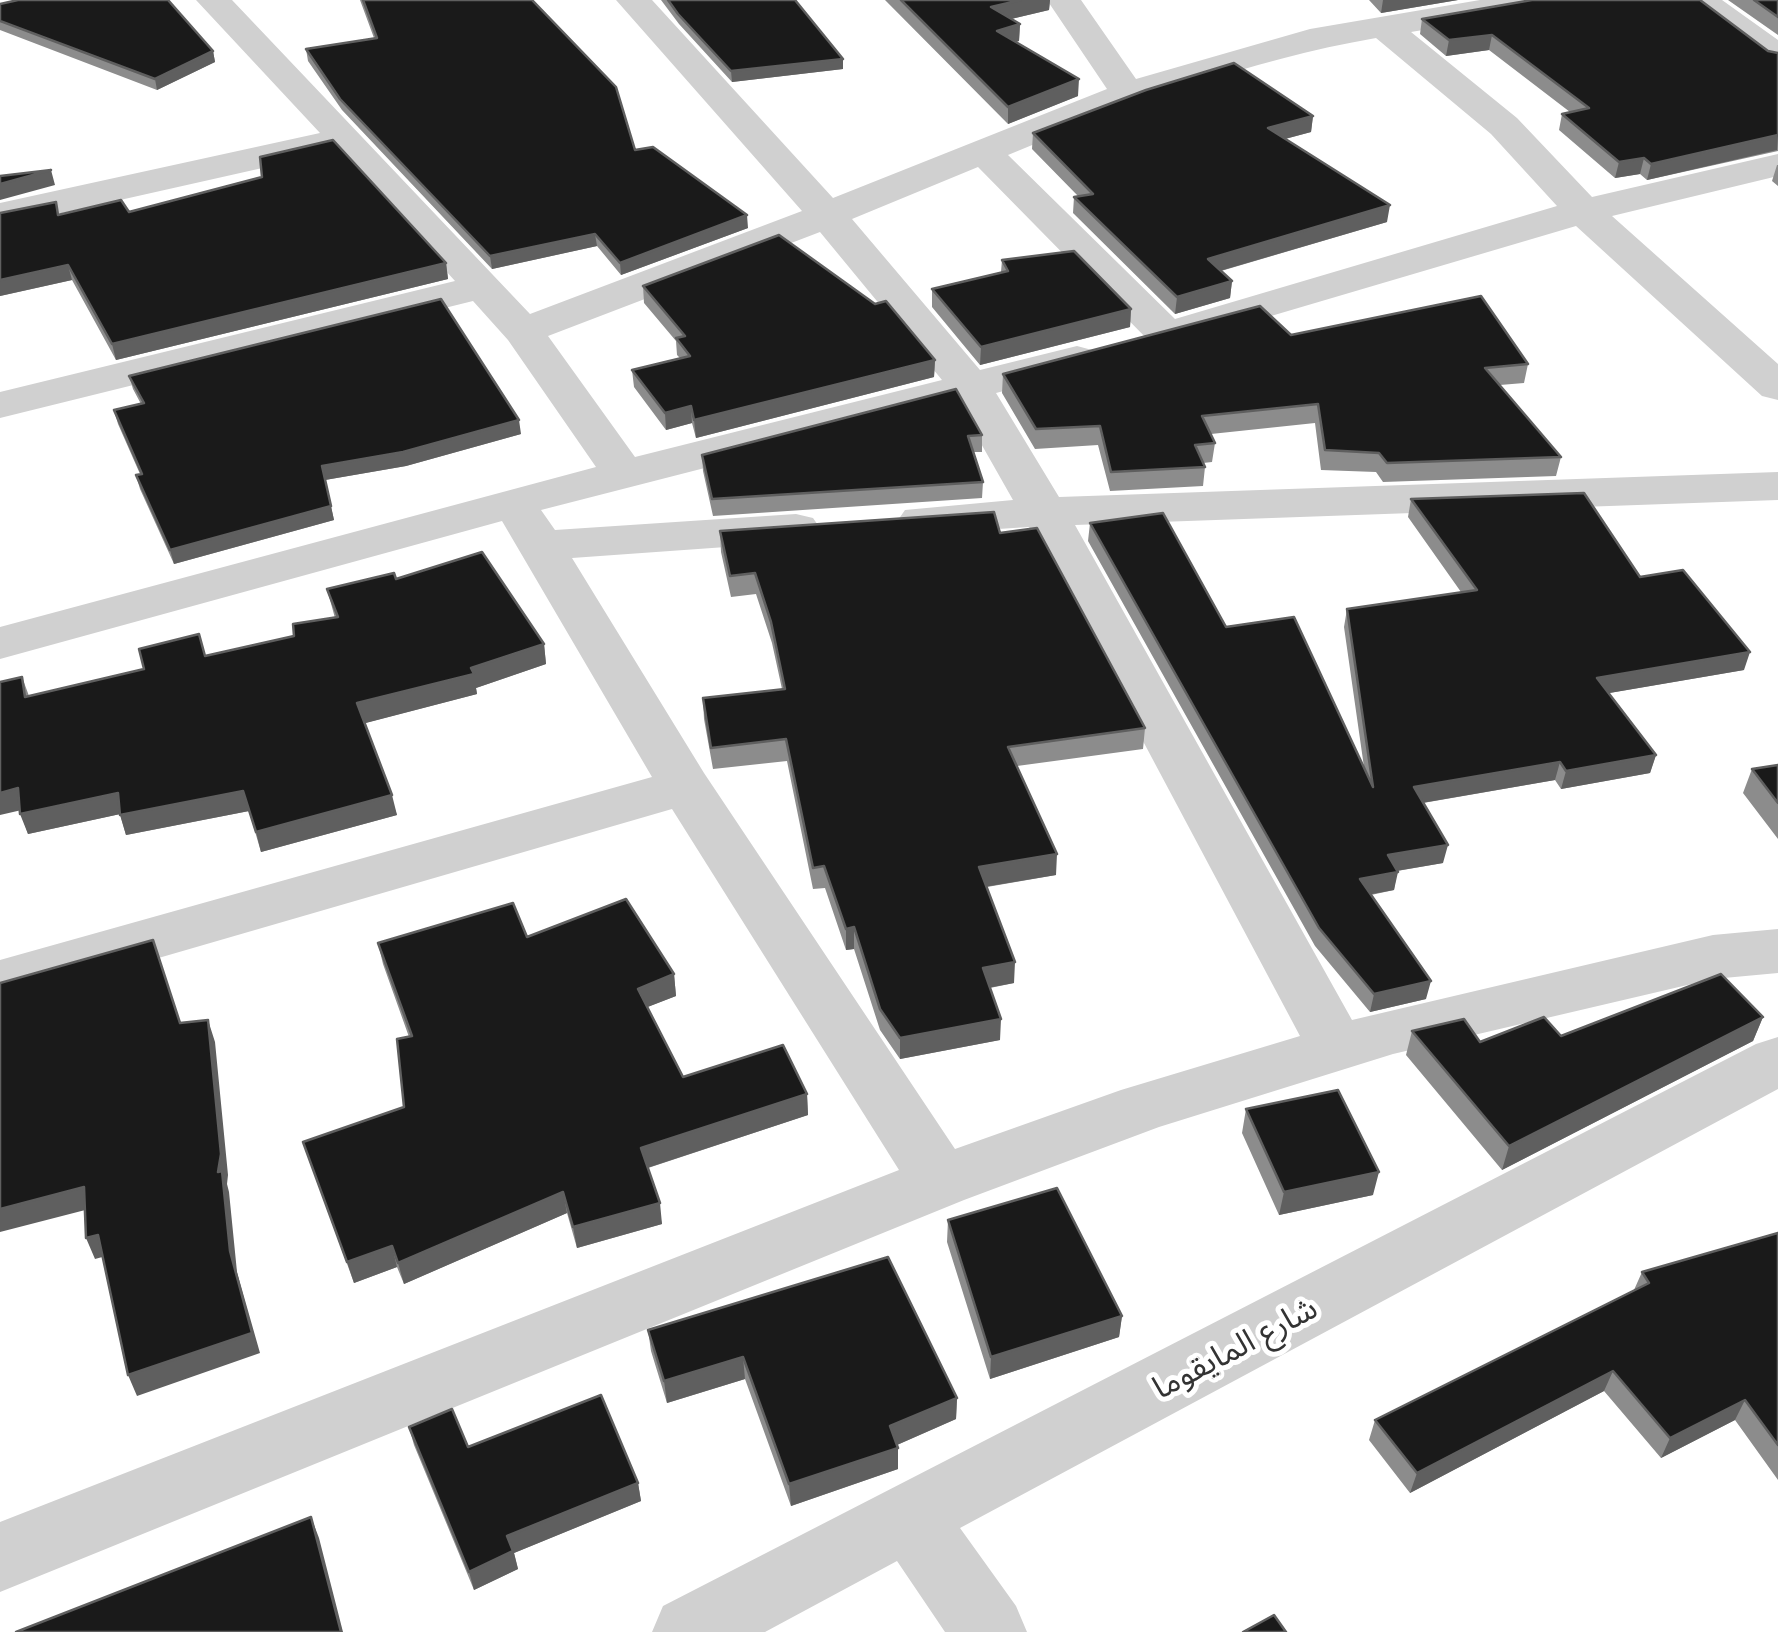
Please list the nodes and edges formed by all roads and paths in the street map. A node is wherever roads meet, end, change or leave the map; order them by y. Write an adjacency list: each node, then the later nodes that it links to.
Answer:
1 (213, 0): 10 (street)
2 (633, 0): 15 (street)
3 (1064, 0): 9 (street)
4 (1541, 0): 7 (street)
5 (1700, 0): 8 (street)
6 (1313, 10): 7 (street)
7 (1364, 28): 9 (street); 13 (street)
8 (1778, 56)
9 (1128, 93): 11 (street)
10 (346, 138): 14 (street); 16 (street)
11 (983, 151): 15 (street); 18 (street)
12 (1778, 164): 13 (street)
13 (1583, 211): 18 (street); 19 (street)
14 (0, 215)
15 (827, 215): 17 (street); 20 (street)
16 (480, 287): 17 (street); 21 (street)
17 (524, 331): 22 (street)
18 (1166, 334): 20 (street)
19 (1773, 380)
20 (971, 387): 22 (street); 24 (street)
21 (0, 405)
22 (639, 470): 25 (street); 26 (street)
23 (1778, 486): 24 (street)
24 (1044, 512): 26 (street); 31 (street)
25 (527, 524): 26 (street); 27 (street); 28 (street)
26 (680, 535)
27 (0, 643)
28 (684, 786): 30 (street); 33 (street)
29 (1778, 951): 31 (street)
30 (0, 982)
31 (1335, 1045): 33 (street)
32 (1772, 1072): 34 (street, شارع المايقوما)
33 (941, 1181): 35 (street)
34 (911, 1519): 36 (street, شارع المايقوما); 37 (street)
35 (0, 1557)
36 (690, 1632)
37 (989, 1632)

